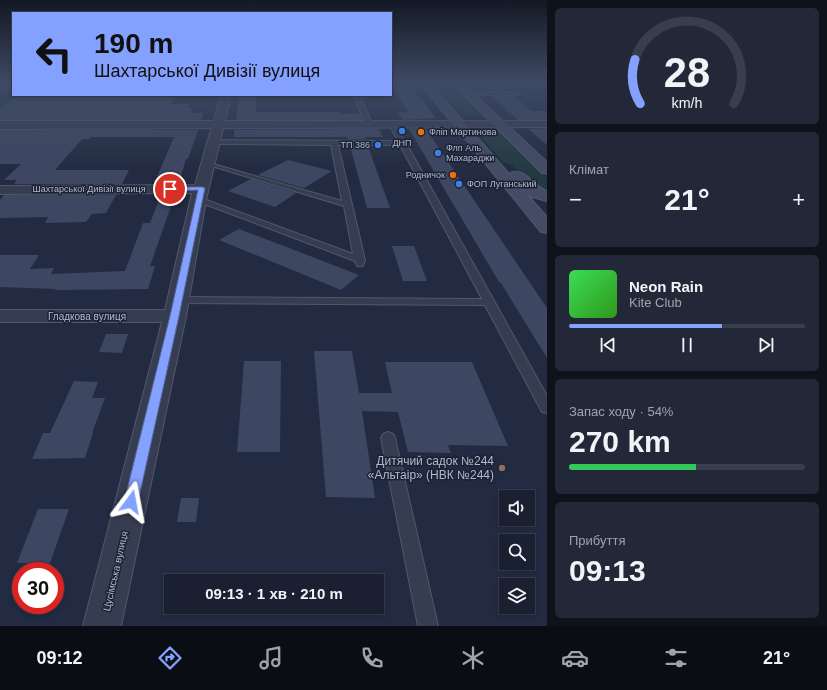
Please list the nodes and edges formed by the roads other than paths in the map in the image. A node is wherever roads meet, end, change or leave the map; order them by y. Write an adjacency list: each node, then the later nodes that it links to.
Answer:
1 (222, 111): 11 (street, Цусімська вулиця)
2 (363, 111): 6 (lane)
3 (450, 111): 8 (main road)
4 (486, 111): 9 (main road)
5 (0, 124): 11 (street)
6 (369, 124): 7 (street); 11 (street)
7 (392, 124): 8 (street); 13 (lane)
8 (460, 124): 9 (street); 14 (main road)
9 (499, 124): 10 (street); 15 (main road)
10 (547, 124)
11 (213, 143): 12 (lane); 17 (street, Цусімська вулиця); 19 (lane)
12 (334, 143): 13 (lane); 19 (lane)
13 (403, 143): 21 (lane)
14 (489, 158): 18 (main road); 20 (main road)
15 (547, 170)
16 (0, 190): 17 (street, Шахтарської Дивізії вулиця)
17 (200, 194): 19 (lane); 22 (street, Цусімська вулиця)
18 (547, 196)
19 (348, 205)
20 (547, 228)
21 (489, 302): 22 (lane); 24 (lane)
22 (176, 308): 23 (street, Гладкова вулиця); 26 (street, Цусімська вулиця)
23 (0, 316)
24 (547, 408)
25 (388, 438): 27 (lane)
26 (102, 626)
27 (428, 626)

